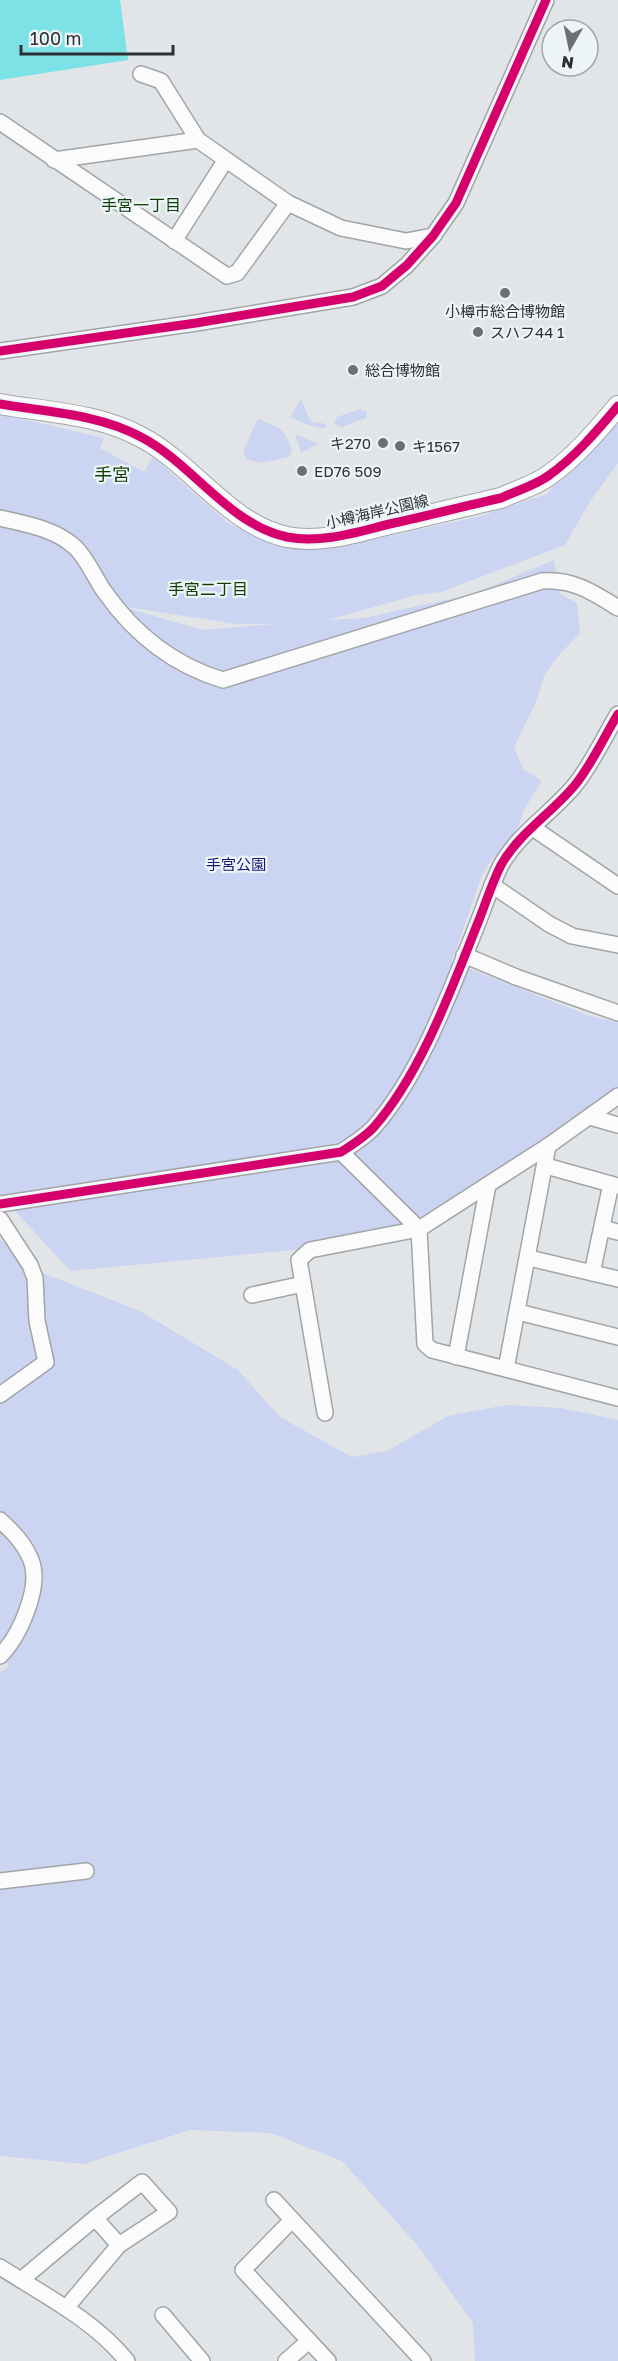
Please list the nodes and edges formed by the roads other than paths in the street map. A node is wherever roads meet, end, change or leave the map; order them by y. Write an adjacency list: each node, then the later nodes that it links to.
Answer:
1 (546, 0): 8 (street)
2 (141, 74): 4 (street)
3 (0, 122): 5 (street)
4 (198, 140): 5 (street); 6 (street)
5 (54, 160): 9 (street)
6 (225, 161): 7 (street); 9 (street)
7 (288, 203): 8 (street); 9 (street)
8 (433, 236): 10 (street)
9 (174, 241)
10 (0, 351)
11 (0, 404): 12 (main road, 小樽海岸公園線)
12 (618, 406)
13 (0, 518): 14 (street)
14 (618, 608)
15 (618, 714): 16 (street)
16 (533, 828): 17 (street); 18 (street)
17 (492, 885): 19 (street); 20 (street)
18 (618, 886)
19 (618, 945)
20 (464, 955): 21 (street); 26 (street)
21 (618, 1013)
22 (618, 1096): 23 (street)
23 (590, 1117): 24 (street); 25 (street)
24 (618, 1125)
25 (548, 1146): 27 (street); 28 (street)
26 (341, 1152): 30 (street); 33 (street)
27 (546, 1166): 29 (street); 35 (street)
28 (488, 1185): 33 (street); 42 (street)
29 (614, 1185): 32 (street)
30 (0, 1204)
31 (0, 1219): 44 (street)
32 (602, 1228): 34 (street); 36 (street)
33 (418, 1229): 38 (street); 42 (street)
34 (618, 1232)
35 (529, 1258): 36 (street); 40 (street)
36 (592, 1273): 37 (street)
37 (618, 1279)
38 (303, 1284): 39 (street); 46 (street)
39 (252, 1295)
40 (518, 1312): 41 (street); 43 (street)
41 (618, 1337)
42 (456, 1356): 43 (street)
43 (506, 1369): 45 (street)
44 (0, 1395)
45 (618, 1398)
46 (325, 1413)
47 (0, 1520): 48 (street)
48 (0, 1656)
49 (86, 1871): 50 (street)
50 (0, 1881)
51 (274, 2200): 53 (street)
52 (94, 2218): 54 (street); 54 (street); 56 (street)
53 (292, 2220): 59 (street); 64 (street)
54 (119, 2245): 57 (street)
55 (0, 2267): 56 (street)
56 (21, 2280): 57 (street)
57 (66, 2308): 60 (street)
58 (163, 2315): 61 (street)
59 (309, 2341): 62 (street); 63 (street)
60 (127, 2361)
61 (202, 2361)
62 (286, 2361)
63 (328, 2361)
64 (423, 2361)

